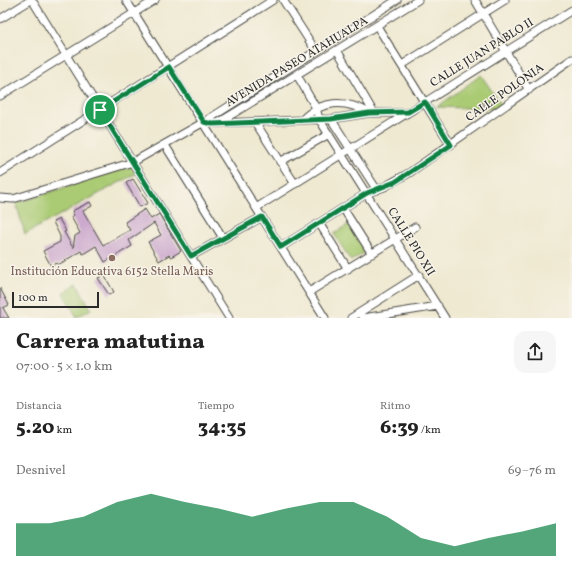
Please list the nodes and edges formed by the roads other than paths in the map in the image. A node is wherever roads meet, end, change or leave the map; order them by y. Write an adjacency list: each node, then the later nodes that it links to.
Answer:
1 (31, 0): 13 (street); 18 (street)
2 (126, 0): 11 (street)
3 (155, 0): 11 (street)
4 (273, 0): 21 (street)
5 (283, 0): 16 (street)
6 (397, 0): 16 (street, AVENIDA PASEO ATAHUALPA)
7 (418, 0): 14 (street, AVENIDA PASEO ATAHUALPA)
8 (475, 0): 12 (street)
9 (505, 0): 12 (street)
10 (572, 10): 17 (street, CALLE JUAN PABLO II)
11 (135, 13): 18 (street); 21 (street)
12 (483, 14): 17 (street); 20 (street)
13 (0, 19)
14 (377, 26): 15 (street, AVENIDA PASEO ATAHUALPA); 20 (street)
15 (337, 50): 22 (street, AVENIDA PASEO ATAHUALPA); 29 (street)
16 (316, 52): 33 (street, AVENIDA PASEO ATAHUALPA)
17 (506, 52): 23 (street); 25 (street, CALLE JUAN PABLO II)
18 (66, 55): 24 (street); 27 (street)
19 (572, 60): 23 (street, CALLE POLONIA)
20 (402, 65): 25 (street)
21 (169, 67): 27 (street); 33 (street)
22 (297, 75): 26 (street, CALLE PIO XII); 35 (street, AVENIDA PASEO ATAHUALPA)
23 (529, 90): 38 (street, CALLE POLONIA)
24 (0, 96)
25 (425, 102): 28 (street, CALLE JUAN PABLO II); 38 (street)
26 (316, 108): 29 (street); 30 (street, CALLE PIO XII); 32 (street)
27 (100, 110): 41 (street); 43 (street)
28 (408, 112): 29 (street); 39 (street, CALLE JUAN PABLO II)
29 (372, 113): 31 (street)
30 (319, 119): 31 (street); 32 (street); 36 (street, CALLE PIO XII)
31 (331, 119): 39 (street)
32 (302, 120): 34 (street)
33 (204, 122): 35 (street, AVENIDA PASEO ATAHUALPA); 37 (street, AVENIDA PASEO ATAHUALPA); 48 (street)
34 (255, 122): 35 (street); 42 (street)
35 (218, 123)
36 (328, 134): 40 (street, CALLE PIO XII); 42 (street)
37 (165, 145): 41 (street, AVENIDA PASEO ATAHUALPA); 53 (street)
38 (451, 145): 45 (street, CALLE POLONIA)
39 (350, 149): 40 (street, CALLE JUAN PABLO II); 45 (street)
40 (342, 154): 44 (street, CALLE JUAN PABLO II); 46 (street, CALLE PIO XII)
41 (133, 162): 47 (street, AVENIDA PASEO ATAHUALPA); 57 (street)
42 (280, 162): 44 (street)
43 (0, 173)
44 (295, 184): 48 (street, CALLE JUAN PABLO II)
45 (377, 190): 46 (street, CALLE POLONIA)
46 (367, 193): 49 (street, CALLE POLONIA); 54 (street, CALLE PIO XII)
47 (0, 198)
48 (256, 208): 50 (street)
49 (343, 208): 51 (street, CALLE POLONIA); 56 (street)
50 (262, 217): 53 (street); 55 (street)
51 (319, 223): 55 (street, CALLE POLONIA); 58 (street)
52 (415, 227): 54 (street)
53 (223, 238): 57 (street)
54 (396, 239): 56 (street); 59 (street, CALLE PIO XII)
55 (281, 247): 60 (street)
56 (372, 254): 58 (street)
57 (191, 256): 62 (street)
58 (348, 269): 60 (street)
59 (419, 275): 61 (street, CALLE PIO XII); 64 (street)
60 (310, 292): 63 (street)
61 (438, 306): 65 (street); 66 (street, CALLE PIO XII)
62 (229, 318)
63 (325, 318)
64 (351, 318)
65 (363, 318)
66 (445, 318)

